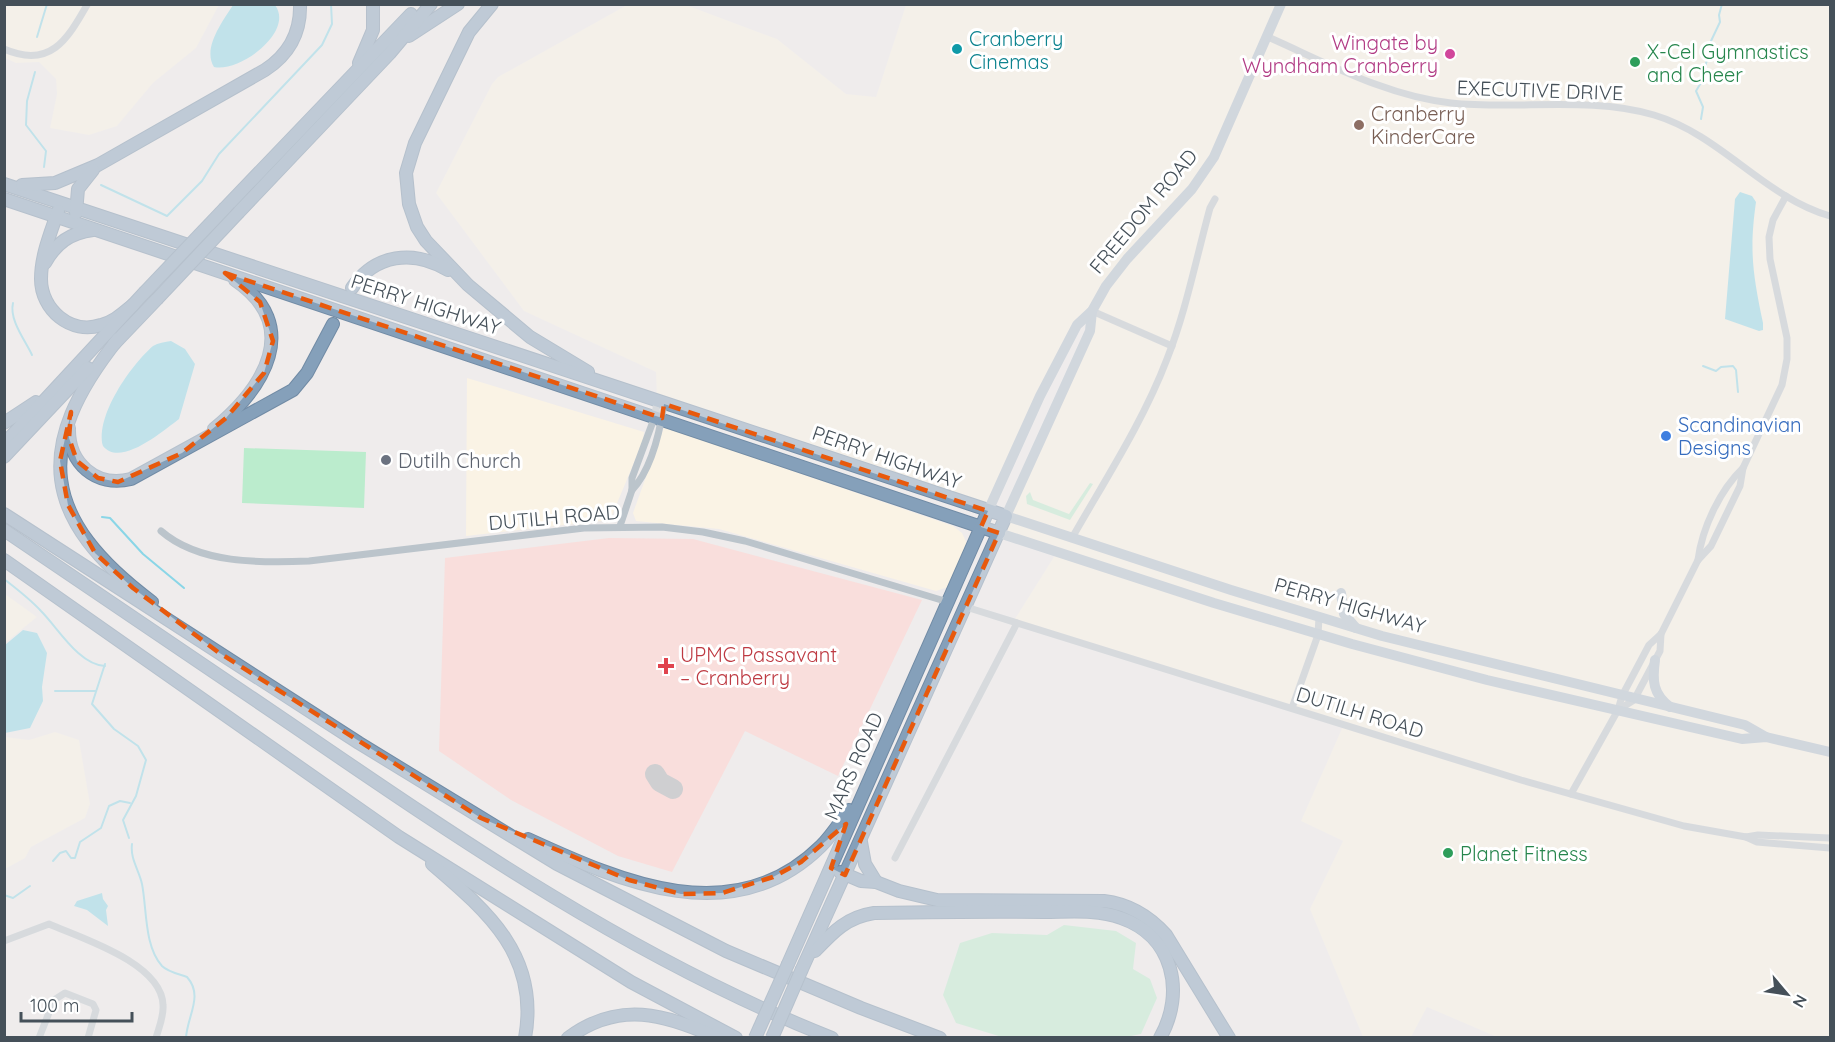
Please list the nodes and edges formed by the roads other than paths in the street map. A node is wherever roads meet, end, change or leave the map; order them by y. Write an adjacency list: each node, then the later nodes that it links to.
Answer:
1 (300, 4): 13 (highway)
2 (373, 4): 12 (highway)
3 (421, 4): 12 (highway)
4 (431, 4): 11 (highway)
5 (458, 4): 11 (highway)
6 (492, 4): 26 (highway)
7 (1281, 4): 9 (main road, FREEDOM ROAD)
8 (87, 5): 10 (street)
9 (1268, 37): 15 (street, EXECUTIVE DRIVE); 29 (main road, FREEDOM ROAD)
10 (4, 49)
11 (390, 53): 31 (highway, bridge)
12 (350, 78): 28 (highway, bridge)
13 (99, 165): 14 (highway); 19 (highway)
14 (7, 184): 18 (highway, PERRY HIGHWAY)
15 (1786, 196): 21 (street, EXECUTIVE DRIVE); 42 (street)
16 (4, 199): 20 (highway, PERRY HIGHWAY)
17 (1215, 199): 32 (street)
18 (61, 202): 19 (highway, PERRY HIGHWAY); 20 (highway)
19 (76, 207): 22 (highway); 34 (highway, PERRY HIGHWAY)
20 (56, 216): 22 (highway, PERRY HIGHWAY); 24 (highway)
21 (1830, 216)
22 (76, 223): 23 (highway, PERRY HIGHWAY)
23 (96, 230): 24 (highway); 25 (highway, PERRY HIGHWAY)
24 (42, 269): 28 (highway)
25 (225, 273): 37 (highway, PERRY HIGHWAY); 40 (highway)
26 (468, 285): 27 (highway); 34 (highway)
27 (352, 288)
28 (132, 305): 33 (highway)
29 (1092, 311): 32 (street); 43 (main road, FREEDOM ROAD); 45 (main road, FREEDOM ROAD)
30 (333, 324): 40 (highway)
31 (118, 339): 36 (highway); 41 (highway)
32 (1172, 346): 51 (street)
33 (58, 385): 38 (highway); 39 (highway)
34 (620, 389): 35 (highway, PERRY HIGHWAY)
35 (661, 402): 37 (street); 43 (highway, PERRY HIGHWAY)
36 (71, 412): 40 (highway); 62 (highway)
37 (659, 417): 46 (street); 47 (highway, PERRY HIGHWAY)
38 (4, 423)
39 (4, 444)
40 (182, 453)
41 (4, 457)
42 (1743, 468): 53 (street); 53 (street)
43 (988, 511): 45 (highway, PERRY HIGHWAY); 47 (highway, MARS ROAD)
44 (4, 514): 62 (highway)
45 (1006, 516): 50 (highway, FREEDOM ROAD); 51 (main road, PERRY HIGHWAY)
46 (620, 526): 49 (street, DUTILH ROAD); 55 (street, DUTILH ROAD)
47 (981, 527): 50 (highway, PERRY HIGHWAY); 55 (highway, MARS ROAD)
48 (4, 530): 94 (highway)
49 (161, 531)
50 (999, 533): 56 (highway, MARS ROAD); 61 (main road, PERRY HIGHWAY)
51 (1072, 538): 57 (main road, PERRY HIGHWAY)
52 (4, 560): 74 (highway)
53 (1698, 560): 60 (street)
54 (1341, 593): 59 (main road)
55 (948, 602): 71 (highway, MARS ROAD)
56 (966, 607): 58 (street, DUTILH ROAD); 77 (highway, MARS ROAD)
57 (1323, 618): 59 (main road, PERRY HIGHWAY); 61 (street)
58 (1017, 623): 66 (street, DUTILH ROAD); 79 (street)
59 (1356, 628): 64 (main road, PERRY HIGHWAY)
60 (1661, 634): 63 (street); 64 (street)
61 (1318, 635): 66 (street); 68 (main road, PERRY HIGHWAY)
62 (219, 651): 73 (highway)
63 (1655, 660): 65 (street); 67 (main road)
64 (1622, 696): 65 (main road, PERRY HIGHWAY); 68 (street)
65 (1634, 699): 67 (main road, PERRY HIGHWAY); 68 (street)
66 (1292, 708): 72 (street, DUTILH ROAD)
67 (1673, 708): 69 (main road, PERRY HIGHWAY)
68 (1618, 710): 69 (main road, PERRY HIGHWAY); 72 (street)
69 (1766, 737): 70 (main road, PERRY HIGHWAY)
70 (1830, 752)
71 (862, 794): 73 (highway); 80 (highway, MARS ROAD)
72 (1571, 794): 75 (street, DUTILH ROAD)
73 (481, 818): 95 (highway)
74 (399, 837): 88 (highway); 91 (highway)
75 (1746, 837): 76 (street, DUTILH ROAD); 78 (street, DUTILH ROAD)
76 (1830, 838)
77 (861, 841): 81 (highway, MARS ROAD); 82 (highway)
78 (1830, 848)
79 (895, 858)
80 (831, 868): 81 (highway); 92 (highway, MARS ROAD, bridge)
81 (845, 875): 82 (highway); 84 (highway, MARS ROAD)
82 (876, 882): 97 (highway)
83 (4, 941): 87 (street)
84 (805, 964): 93 (highway, MARS ROAD, bridge); 96 (highway)
85 (39, 1038): 86 (street)
86 (88, 1038)
87 (156, 1038)
88 (525, 1038)
89 (568, 1038): 90 (highway)
90 (718, 1038)
91 (736, 1038)
92 (755, 1038)
93 (772, 1038)
94 (832, 1038)
95 (940, 1038)
96 (1160, 1038)
97 (1229, 1038)

